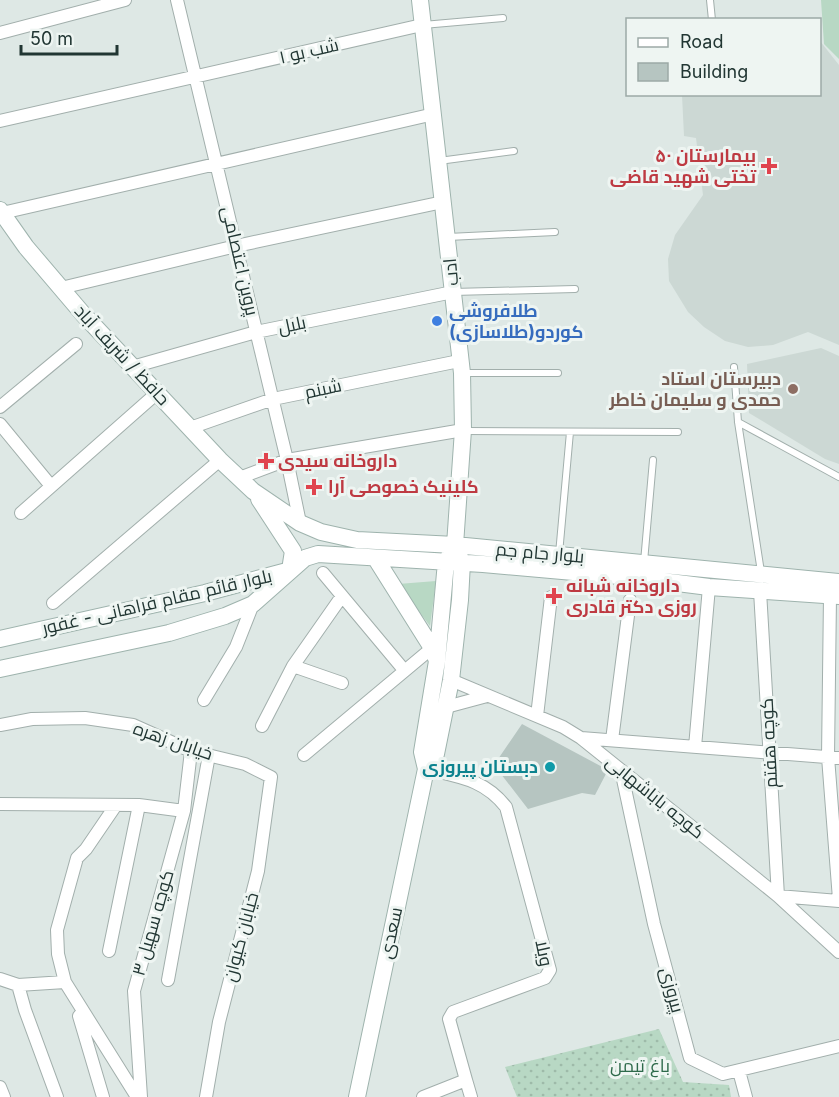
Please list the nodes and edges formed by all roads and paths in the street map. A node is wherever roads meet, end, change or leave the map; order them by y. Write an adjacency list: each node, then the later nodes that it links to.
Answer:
1 (125, 0): 8 (street)
2 (177, 0): 9 (street, پروین اعتصامی)
3 (420, 0): 7 (main road, ادب)
4 (710, 0): 6 (lane)
5 (503, 18): 7 (lane)
6 (712, 18)
7 (422, 25): 9 (street, شب بو ۱); 10 (main road, ادب)
8 (0, 33)
9 (195, 77): 11 (street, شب بو ۱); 14 (street, پروین اعتصامی)
10 (434, 114): 13 (main road, ادب); 14 (street)
11 (0, 121)
12 (514, 151): 13 (lane)
13 (439, 162): 15 (main road, ادب)
14 (216, 164): 16 (street); 19 (street, پروین اعتصامی)
15 (443, 202): 18 (main road, ادب); 19 (street)
16 (1, 212): 20 (main road, حافظ / شریف آباد)
17 (555, 232): 18 (lane)
18 (448, 237): 22 (main road, ادب)
19 (236, 246): 20 (street); 23 (street, پروین اعتصامی)
20 (61, 288): 25 (main road, حافظ / شریف آباد)
21 (575, 289): 22 (lane)
22 (453, 292): 23 (street, بلبل); 26 (main road, ادب)
23 (256, 332): 25 (street, بلبل); 30 (street, پروین اعتصامی)
24 (76, 344): 31 (street)
25 (132, 367): 29 (main road, حافظ / شریف آباد)
26 (460, 367): 28 (lane); 30 (street, شبنم); 35 (main road, ادب)
27 (734, 368): 32 (lane)
28 (558, 373)
29 (157, 393): 34 (main road, حافظ / شریف آباد); 43 (street)
30 (273, 399): 34 (street, شبنم); 39 (street, پروین اعتصامی)
31 (0, 407)
32 (738, 422): 41 (lane); 54 (lane)
33 (0, 424): 43 (street)
34 (190, 428): 38 (main road, حافظ / شریف آباد)
35 (463, 430): 36 (lane); 39 (street); 47 (main road, ادب)
36 (570, 432): 37 (lane); 48 (lane)
37 (678, 432)
38 (220, 460): 42 (main road, حافظ / شریف آباد); 61 (street)
39 (287, 460): 42 (street); 46 (street, پروین اعتصامی)
40 (652, 460): 51 (lane)
41 (839, 477)
42 (239, 478): 44 (main road, حافظ / شریف آباد)
43 (51, 486): 45 (street)
44 (253, 491): 46 (main road, بلوار جام جم); 52 (main road)
45 (21, 513)
46 (300, 522): 47 (main road, بلوار جام جم)
47 (455, 545): 48 (main road, بلوار جام جم); 50 (main road)
48 (559, 554): 51 (main road, بلوار جام جم)
49 (376, 559): 50 (main road, بلوار جام جم); 52 (main road, بلوار جام جم); 64 (main road)
50 (454, 562): 55 (main road, بلوار جام جم); 64 (main road, سعدی); 68 (main road, سعدی)
51 (644, 562): 54 (main road, بلوار جام جم)
52 (290, 570): 62 (main road, بلوار قائم مقام فراهانی - غفور); 63 (main road, بلوار قائم مقام فراهانی - غفور)
53 (323, 573): 58 (street)
54 (761, 573): 56 (main road); 57 (main road, بلوار جام جم)
55 (709, 587): 56 (main road, بلوار جام جم); 78 (street)
56 (760, 591): 57 (main road, بلوار جام جم); 80 (street, کوچه هفتم)
57 (836, 591): 83 (street)
58 (342, 596): 65 (street); 67 (street)
59 (551, 597): 73 (street)
60 (630, 600): 77 (street)
61 (53, 603)
62 (253, 604): 66 (main road, بلوار قائم مقام فراهانی - غفور); 71 (street)
63 (0, 639)
64 (435, 655): 67 (street); 84 (main road, سعدی)
65 (293, 666): 69 (street); 75 (street)
66 (0, 669)
67 (404, 670): 82 (street)
68 (451, 680): 70 (street, کوچه باباشهابی); 72 (main road, سعدی)
69 (342, 683)
70 (487, 696): 72 (street); 73 (street, کوچه باباشهابی)
71 (204, 700)
72 (446, 706): 84 (main road, سعدی)
73 (537, 716): 76 (street, کوچه باباشهابی)
74 (0, 725): 79 (street, خیابان زهره)
75 (262, 726)
76 (581, 738): 77 (street); 85 (street, کوچه باباشهابی)
77 (612, 740): 78 (street)
78 (695, 747): 80 (street)
79 (191, 751): 81 (street, خیابان زهره); 90 (street, کوچه سهیل ۳)
80 (770, 752): 83 (street); 91 (street, کوچه هفتم)
81 (209, 755): 86 (street, خیابان زهره); 96 (street, کوچه سهیل ۳)
82 (304, 755)
83 (834, 757): 92 (street)
84 (426, 770): 102 (street, ویلا); 109 (main road, سعدی)
85 (621, 770): 91 (street, کوچه باباشهابی); 101 (street, پیروزی)
86 (271, 777): 108 (street, خیابان کیوان)
87 (0, 804): 88 (street)
88 (116, 805): 89 (street); 97 (street)
89 (139, 805): 90 (street); 93 (street)
90 (184, 811): 107 (street, کوچه سهیل ۳)
91 (778, 896): 92 (street); 94 (street, کوچه باباشهابی)
92 (839, 900)
93 (109, 951)
94 (839, 952)
95 (0, 979): 98 (street)
96 (168, 980)
97 (65, 982): 98 (street); 99 (street)
98 (18, 985): 105 (street)
99 (75, 1000): 106 (street); 107 (street)
100 (839, 1046): 101 (street, پیروزی)
101 (739, 1071): 112 (street)
102 (466, 1080): 110 (street); 111 (street)
103 (0, 1087): 104 (street)
104 (4, 1097)
105 (57, 1097)
106 (103, 1097)
107 (139, 1097)
108 (206, 1097)
109 (357, 1097)
110 (423, 1097)
111 (471, 1097)
112 (746, 1097)

